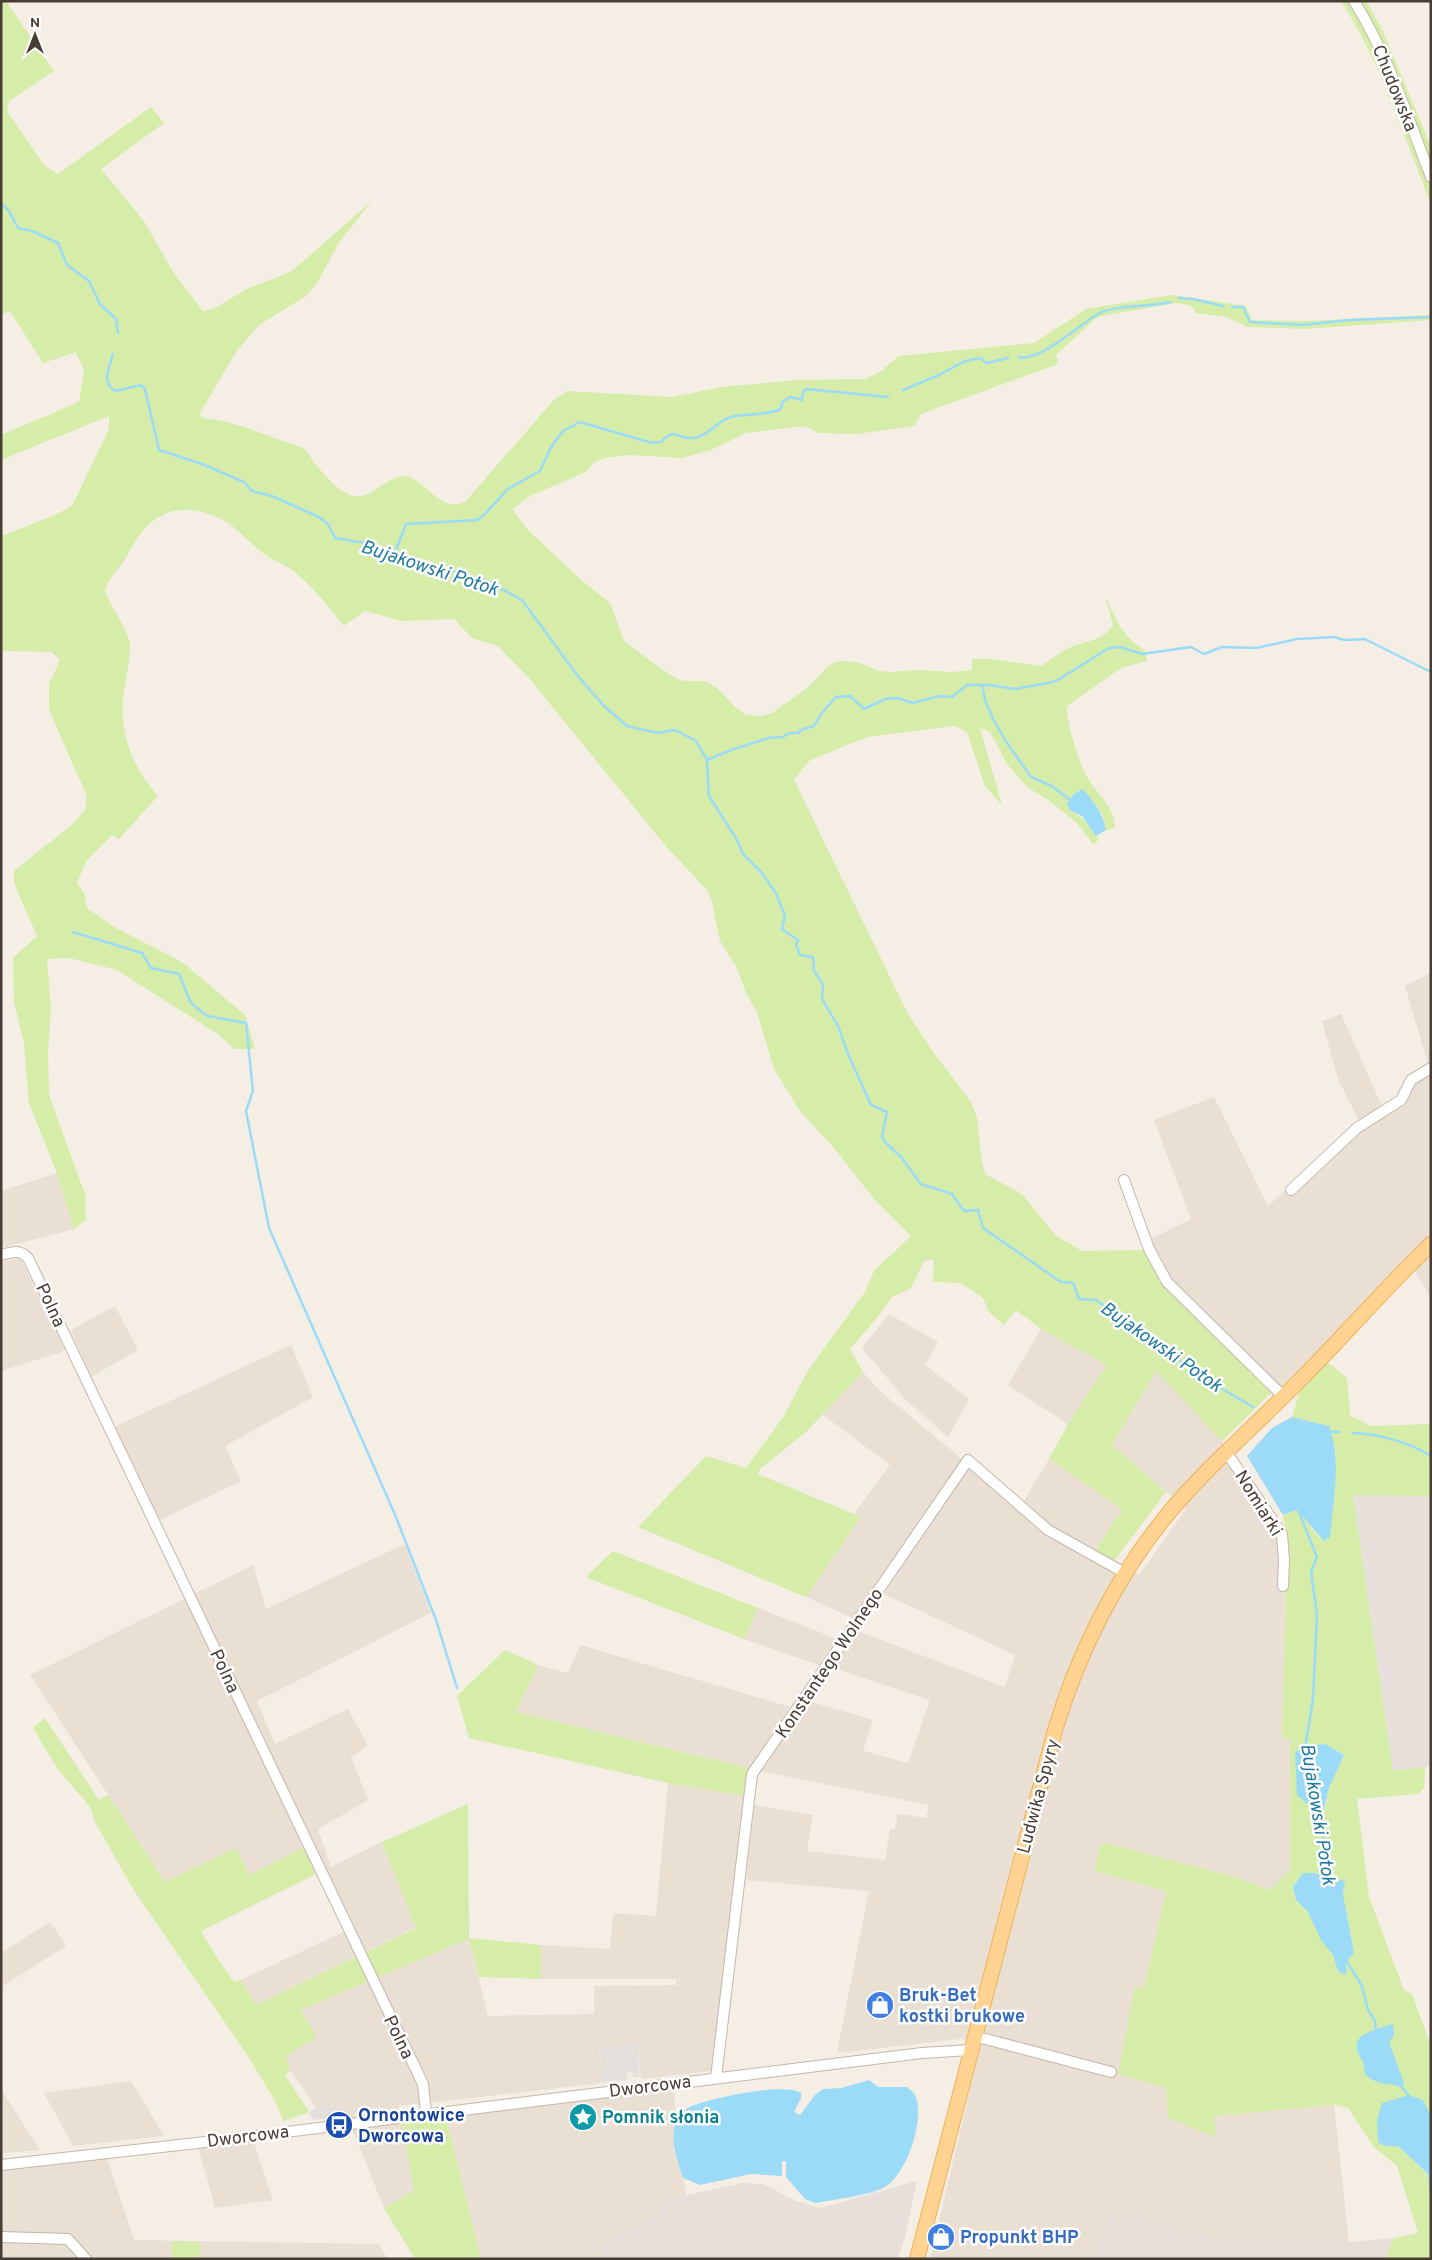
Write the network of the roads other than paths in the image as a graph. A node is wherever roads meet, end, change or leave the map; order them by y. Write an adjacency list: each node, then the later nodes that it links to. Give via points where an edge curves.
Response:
1 (1354, 1): 2 (street, Chudowska, via 1383,56)
2 (1431, 177)
3 (1431, 1068): 5 (street, via 1411,1080 1402,1100 1357,1128)
4 (1124, 1180): 8 (street, via 1149,1250 1167,1282)
5 (1291, 1190)
6 (1431, 1244): 8 (main road, Ludwika Spyry)
7 (1, 1255): 15 (street, Polna, via 17,1251 28,1258 422,2084)
8 (1284, 1397): 9 (main road, Ludwika Spyry)
9 (1227, 1453): 10 (main road, Ludwika Spyry, via 1186,1493); 11 (street, Nomiarki, via 1282,1534)
10 (1125, 1573): 12 (main road, Ludwika Spyry, via 1080,1656 1066,1693); 14 (street, Konstantego Wolnego, via 1048,1530 968,1460 752,1774)
11 (1283, 1586)
12 (972, 2043): 13 (street, Dworcowa); 14 (street, Dworcowa, via 940,2051); 19 (main road, Ludwika Spyry)
13 (1111, 2072)
14 (716, 2078): 15 (street, Dworcowa)
15 (426, 2114): 16 (street, Dworcowa)
16 (1, 2165)
17 (1, 2237): 18 (street, via 68,2239)
18 (86, 2259)
19 (917, 2259)

